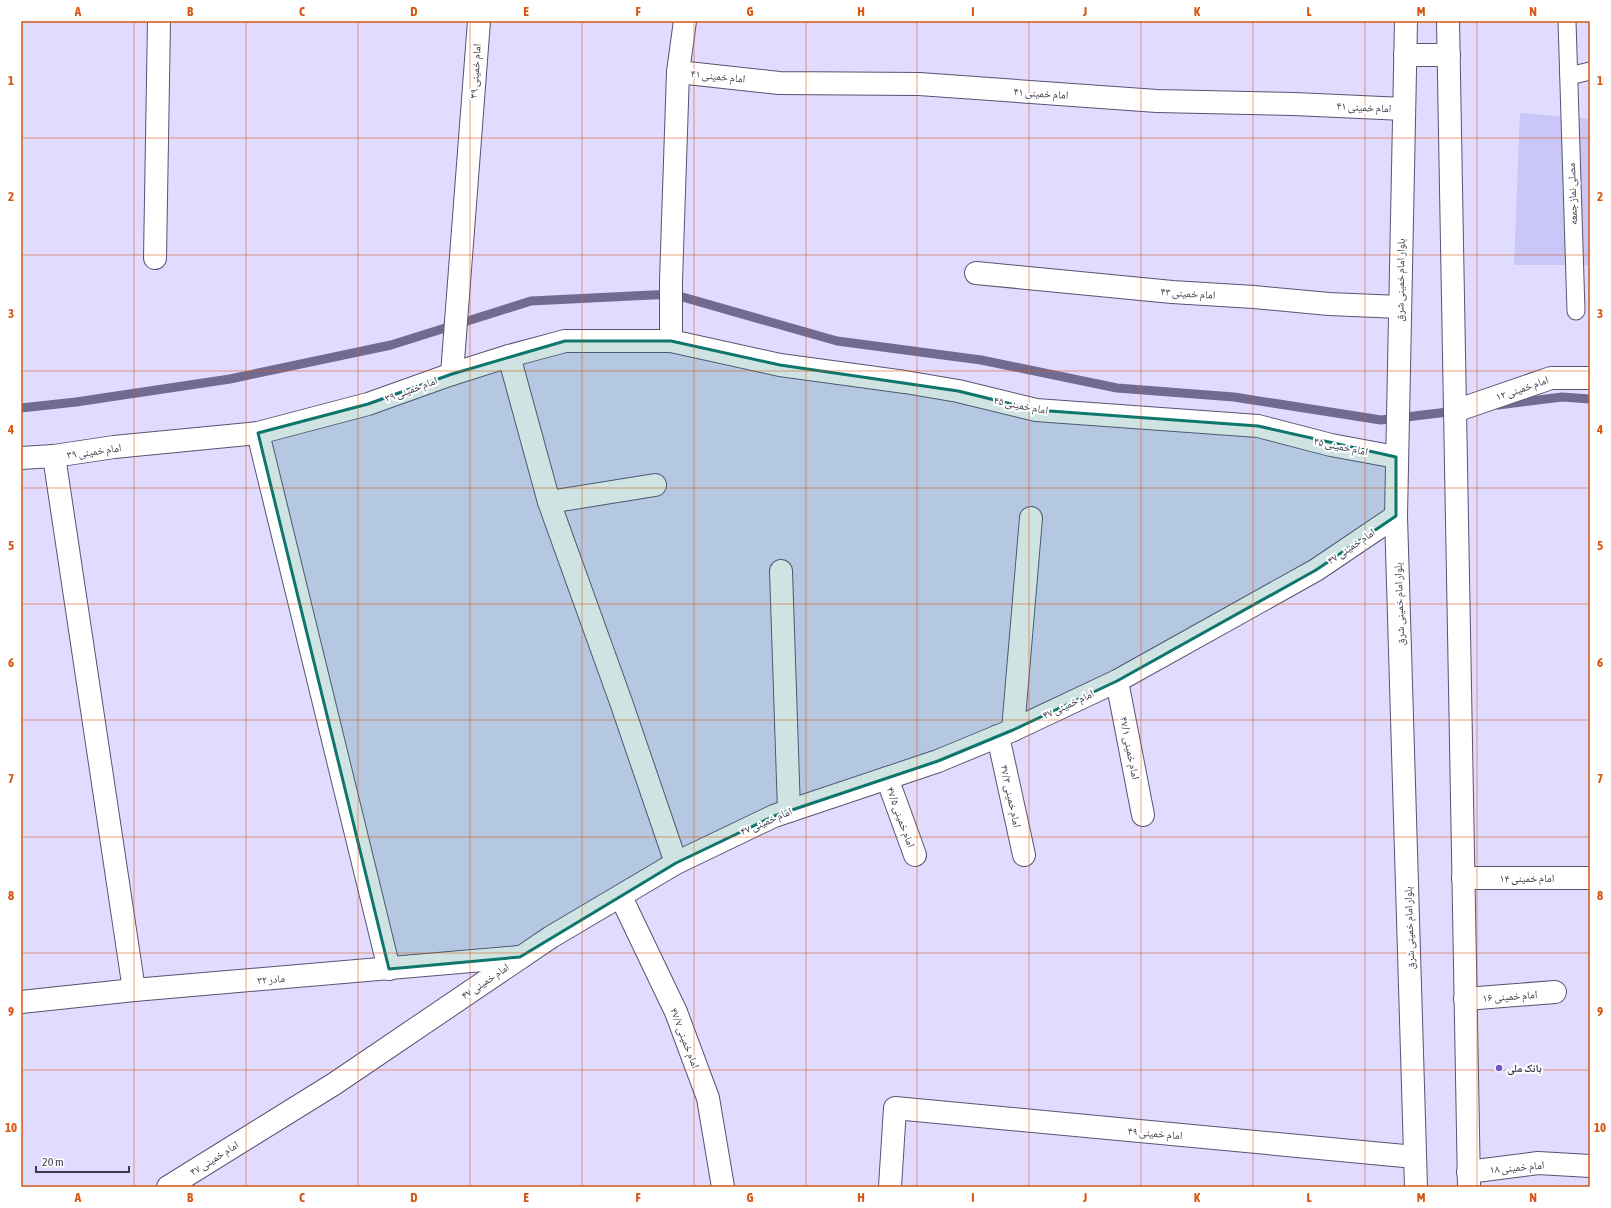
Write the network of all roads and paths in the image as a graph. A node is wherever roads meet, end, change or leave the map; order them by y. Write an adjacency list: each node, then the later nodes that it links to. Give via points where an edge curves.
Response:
1 (159, 21): 13 (street)
2 (479, 21): 19 (street, امام خمینی ۳۹)
3 (685, 21): 10 (street)
4 (1406, 21): 7 (street, بلوار امام خمینی شرق)
5 (1448, 21): 8 (street)
6 (1567, 21): 11 (lane, مصلی نماز جمعه)
7 (1405, 55): 8 (street); 12 (street, بلوار امام خمینی شرق)
8 (1449, 55): 21 (street)
9 (1590, 71): 11 (lane)
10 (678, 72): 12 (street, امام خمینی ۴۱, via 780,83 919,84 1157,101); 17 (street, via 671,282)
11 (1569, 76): 16 (lane, مصلی نماز جمعه)
12 (1404, 109): 15 (street, بلوار امام خمینی شرق)
13 (155, 258)
14 (976, 273): 15 (street, امام خمینی ۴۳, via 1172,292)
15 (1400, 307): 24 (street, بلوار امام خمینی شرق)
16 (1576, 311)
17 (672, 342): 18 (street, امام خمینی ۴۵, via 565,341); 24 (street, امام خمینی ۴۵, via 780,365 958,391 1036,410 1258,426 1331,445)
18 (509, 356): 19 (street, امام خمینی ۴۵); 27 (street)
19 (452, 374): 22 (street, امام خمینی ۳۹, via 368,404)
20 (1590, 378): 21 (street, امام خمینی ۱۲, via 1551,378)
21 (1455, 411): 39 (street)
22 (258, 433): 23 (street, امام خمینی ۳۹, via 114,447); 43 (street)
23 (54, 456): 25 (street, امام خمینی ۳۹); 44 (street)
24 (1396, 457): 28 (street, بلوار امام خمینی شرق)
25 (21, 458)
26 (655, 486): 27 (street)
27 (549, 502): 38 (street)
28 (1396, 516): 31 (street, امام خمینی ۴۷, via 1316,570); 48 (street, بلوار امام خمینی شرق)
29 (1031, 518): 32 (street, امام خمینی ۴۷/۳)
30 (781, 572): 34 (street)
31 (1116, 681): 32 (street, امام خمینی ۴۷); 35 (street, امام خمینی ۴۷/۱)
32 (1006, 733): 33 (street, امام خمینی ۴۷, via 938,761); 36 (street, امام خمینی ۴۷/۳)
33 (887, 778): 34 (street, امام خمینی ۴۷); 37 (street, امام خمینی ۴۷/۵)
34 (789, 811): 38 (street, امام خمینی ۴۷)
35 (1143, 815)
36 (1024, 855)
37 (915, 856)
38 (676, 863): 41 (street, امام خمینی ۴۷)
39 (1463, 878): 40 (street, امام خمینی ۱۴); 46 (street)
40 (1590, 878)
41 (621, 897): 42 (street, امام خمینی ۴۷); 52 (street, امام خمینی ۴۷/۷, via 676,1012 708,1098)
42 (520, 957): 43 (street, مادر ۳۲); 51 (street, امام خمینی ۴۷, via 334,1084)
43 (389, 969): 44 (street, مادر ۳۲)
44 (134, 990): 47 (street, مادر ۳۲)
45 (1555, 992): 46 (street, امام خمینی ۱۶)
46 (1465, 999): 50 (street)
47 (21, 1002)
48 (1416, 1157): 53 (street, امام خمینی ۴۹, via 895,1108); 54 (street, بلوار امام خمینی شرق)
49 (1590, 1166): 50 (street, امام خمینی ۱۸, via 1538,1163)
50 (1469, 1179)
51 (168, 1187)
52 (723, 1187)
53 (890, 1187)
54 (1416, 1187)

